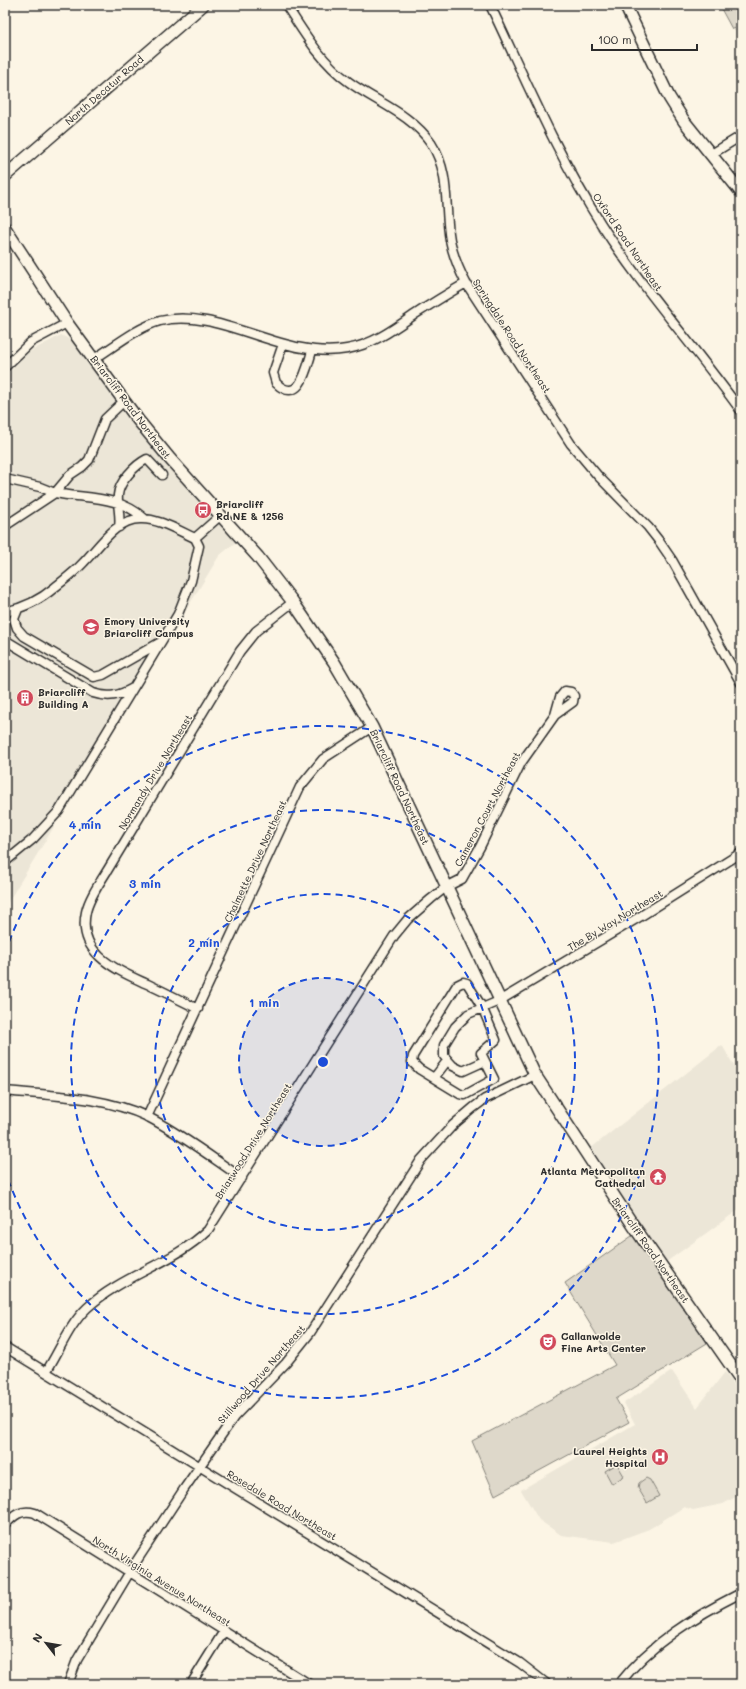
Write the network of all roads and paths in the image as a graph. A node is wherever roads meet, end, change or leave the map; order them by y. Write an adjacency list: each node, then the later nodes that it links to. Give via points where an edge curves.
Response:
1 (203, 5): 7 (main road, North Decatur Road)
2 (286, 5): 10 (street, Springdale Road Northeast, via 314,48 336,72 407,119 431,144 446,180 450,241)
3 (490, 5): 17 (street, Oxford Road Northeast, via 563,155 601,224 643,286)
4 (625, 5): 6 (main road, via 670,97)
5 (741, 136): 6 (street)
6 (710, 156): 8 (main road)
7 (5, 176)
8 (741, 192)
9 (5, 228): 11 (main road, Briarcliff Road Northeast)
10 (466, 283): 13 (street, via 369,342 348,349); 32 (street, Springdale Road Northeast, via 571,444 659,540)
11 (67, 322): 14 (main road, Briarcliff Road Northeast); 15 (street, via 24,347)
12 (283, 344): 13 (street); 13 (street, via 273,373 276,383 285,389 292,389 301,384); 14 (street, via 222,326 189,319 172,320 150,325)
13 (312, 351)
14 (94, 359): 16 (main road, Briarcliff Road Northeast)
15 (5, 367)
16 (124, 401): 20 (street, via 105,418 89,460 70,475); 22 (main road, Briarcliff Road Northeast)
17 (741, 411)
18 (162, 475): 21 (street, via 150,461 142,461 120,487)
19 (5, 479): 20 (street)
20 (55, 493): 21 (street); 24 (street)
21 (118, 502): 23 (street); 25 (street)
22 (220, 515): 26 (street); 27 (main road, Briarcliff Road Northeast, via 258,557)
23 (145, 519): 25 (street, via 134,520); 26 (street)
24 (5, 526)
25 (119, 527): 28 (street, via 53,589)
26 (195, 538): 31 (street, via 199,546 190,586)
27 (293, 602): 35 (main road, Briarcliff Road Northeast, via 338,669); 41 (street, Normandy Drive Northeast, via 256,631 242,648 107,871 86,912 86,934 92,948 103,961)
28 (18, 609): 29 (street); 31 (street, via 14,619 20,633 94,677)
29 (5, 612)
30 (5, 640): 33 (street, via 93,693 108,697)
31 (160, 643): 33 (street)
32 (741, 683)
33 (133, 688): 37 (street, via 59,811 33,839)
34 (555, 715): 38 (street, Cameron Court Northeast, via 521,763 462,879)
35 (372, 727): 38 (main road, Briarcliff Road Northeast); 41 (street, Chalmette Drive Northeast, via 324,759 300,787)
36 (741, 853): 39 (street, The By Way Northeast, via 642,916)
37 (5, 862)
38 (446, 887): 39 (main road, Briarcliff Road Northeast); 50 (street, Briarwood Drive Northeast, via 408,919 394,936)
39 (499, 1001): 40 (street, The By Way Northeast); 44 (main road, Briarcliff Road Northeast)
40 (482, 1007): 42 (street, The By Way Northeast, via 468,1014 455,1027 443,1048); 43 (street, via 496,1040 481,1053); 45 (street, via 467,983 457,985 413,1056 414,1065)
41 (198, 1009): 49 (street, Chalmette Drive Northeast)
42 (447, 1061): 43 (street, via 463,1071); 45 (street)
43 (484, 1061): 46 (street, via 494,1080)
44 (535, 1075): 48 (street, Stillwood Drive Northeast); 53 (main road, Briarcliff Road Northeast, via 633,1225)
45 (434, 1078): 46 (street, via 464,1095)
46 (478, 1088): 48 (street)
47 (5, 1091): 49 (street, via 89,1100)
48 (486, 1099): 54 (street, Stillwood Drive Northeast, via 459,1119 421,1160 313,1328 286,1363 234,1417)
49 (147, 1117): 50 (street)
50 (242, 1178): 52 (street, Briarwood Drive Northeast, via 213,1223 195,1242 111,1290 88,1308)
51 (5, 1347): 52 (street, Rosedale Road Northeast)
52 (46, 1372): 54 (street, Rosedale Road Northeast)
53 (741, 1380)
54 (200, 1467): 56 (street, Stillwood Drive Northeast); 62 (street, Rosedale Road Northeast, via 520,1662)
55 (5, 1525): 56 (street, North Virginia Avenue Northeast, via 19,1512 35,1513)
56 (129, 1572): 58 (street, North Virginia Avenue Northeast); 59 (street, Stillwood Drive Northeast, via 76,1660)
57 (741, 1593): 63 (street, via 670,1634 638,1662)
58 (224, 1631): 60 (street); 61 (street, North Virginia Avenue Northeast)
59 (68, 1684)
60 (191, 1684)
61 (309, 1684)
62 (547, 1684)
63 (619, 1684)

